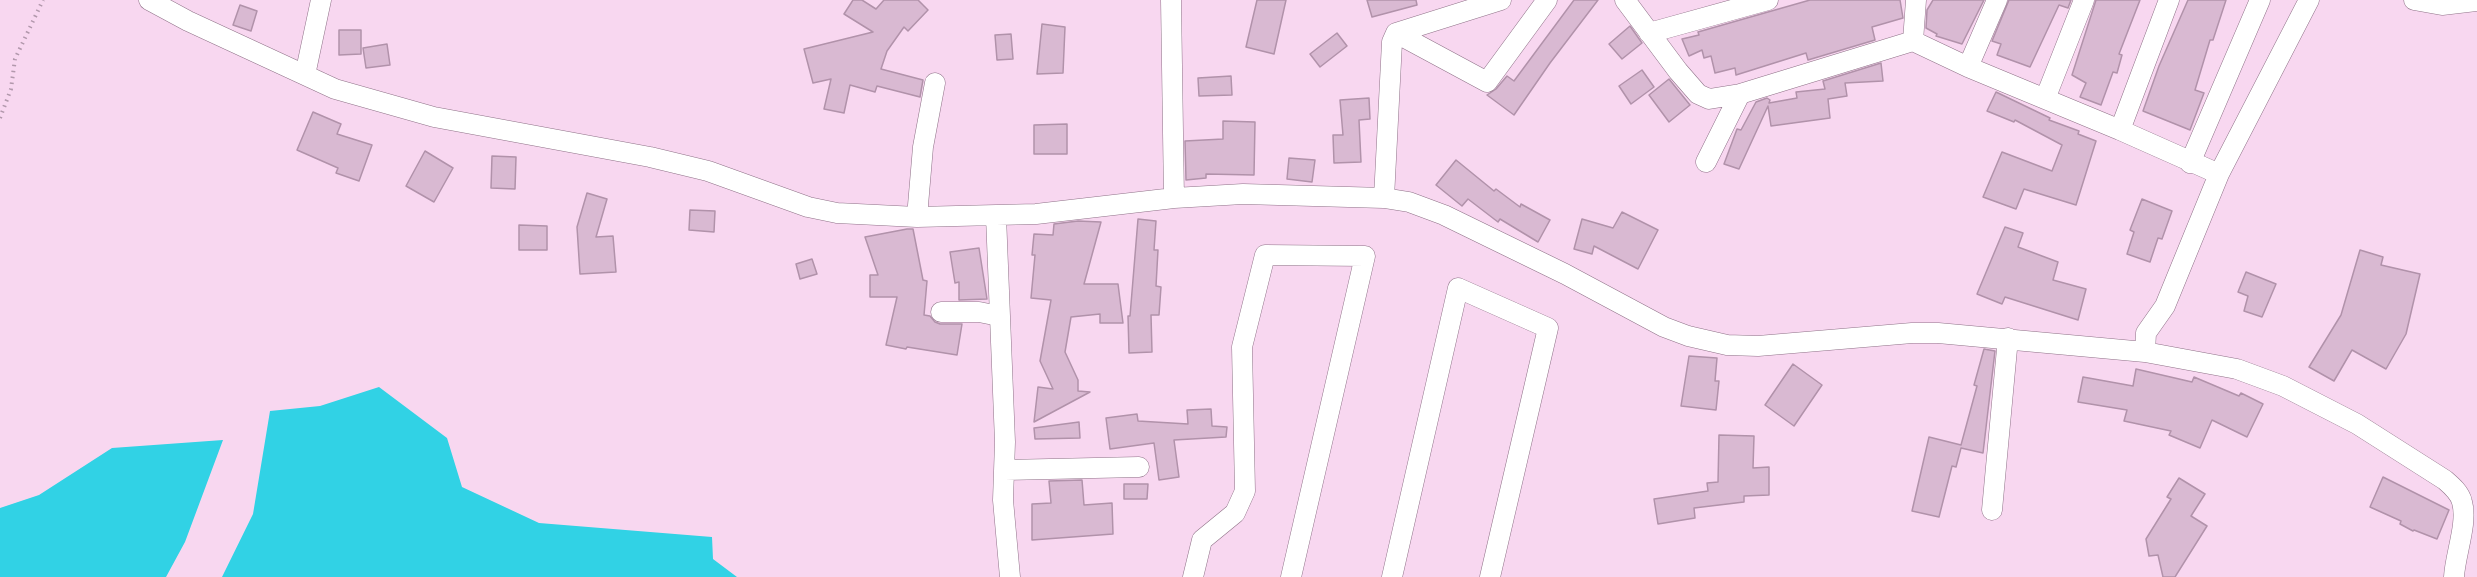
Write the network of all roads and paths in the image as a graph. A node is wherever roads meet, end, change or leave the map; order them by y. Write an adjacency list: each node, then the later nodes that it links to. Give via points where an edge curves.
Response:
1 (43, 0): 25 (path, via 15,59 11,89)
2 (149, 0): 21 (street)
3 (321, 0): 21 (street)
4 (1170, 0): 30 (street)
5 (1501, 0): 17 (street)
6 (1547, 0): 17 (street, via 1486,82)
7 (1625, 0): 18 (street)
8 (1768, 0): 18 (street)
9 (1916, 0): 19 (street)
10 (1997, 0): 20 (street)
11 (2084, 0): 24 (street)
12 (2169, 0): 26 (street)
13 (2260, 0): 28 (street)
14 (2309, 0): 29 (street)
15 (2414, 0): 16 (street, via 2442,5)
16 (2477, 1)
17 (1396, 33): 31 (street, via 1392,42)
18 (1649, 33): 23 (street, via 1698,94 1709,99)
19 (1913, 41): 20 (street); 23 (street)
20 (1968, 68): 24 (street)
21 (305, 75): 33 (street, via 335,89 434,117 708,171 808,207 837,213)
22 (935, 83): 33 (street, via 923,147)
23 (1740, 93): 27 (street)
24 (2045, 99): 26 (street)
25 (0, 118)
26 (2120, 130): 28 (street)
27 (1706, 162)
28 (2190, 163): 29 (street)
29 (2219, 174): 37 (street, via 2165,306 2145,333)
30 (1174, 198): 31 (street, via 1243,194); 32 (street)
31 (1384, 198): 36 (street, via 1444,215 1664,327 1727,345 1930,333)
32 (996, 216): 33 (street); 35 (street)
33 (917, 218)
34 (941, 312): 35 (street)
35 (999, 316): 39 (street)
36 (2008, 338): 37 (street); 40 (street)
37 (2145, 352): 46 (street, via 2236,369 2283,386 2357,423 2445,480 2463,502)
38 (1139, 467): 39 (street)
39 (1005, 470): 41 (street, via 1003,500)
40 (1992, 510)
41 (1010, 577)
42 (1193, 577): 43 (street, via 1202,540 1235,513 1245,491 1242,346 1265,255 1365,256)
43 (1291, 577)
44 (1392, 577): 45 (street, via 1458,288 1548,328)
45 (1490, 577)
46 (2454, 577)

